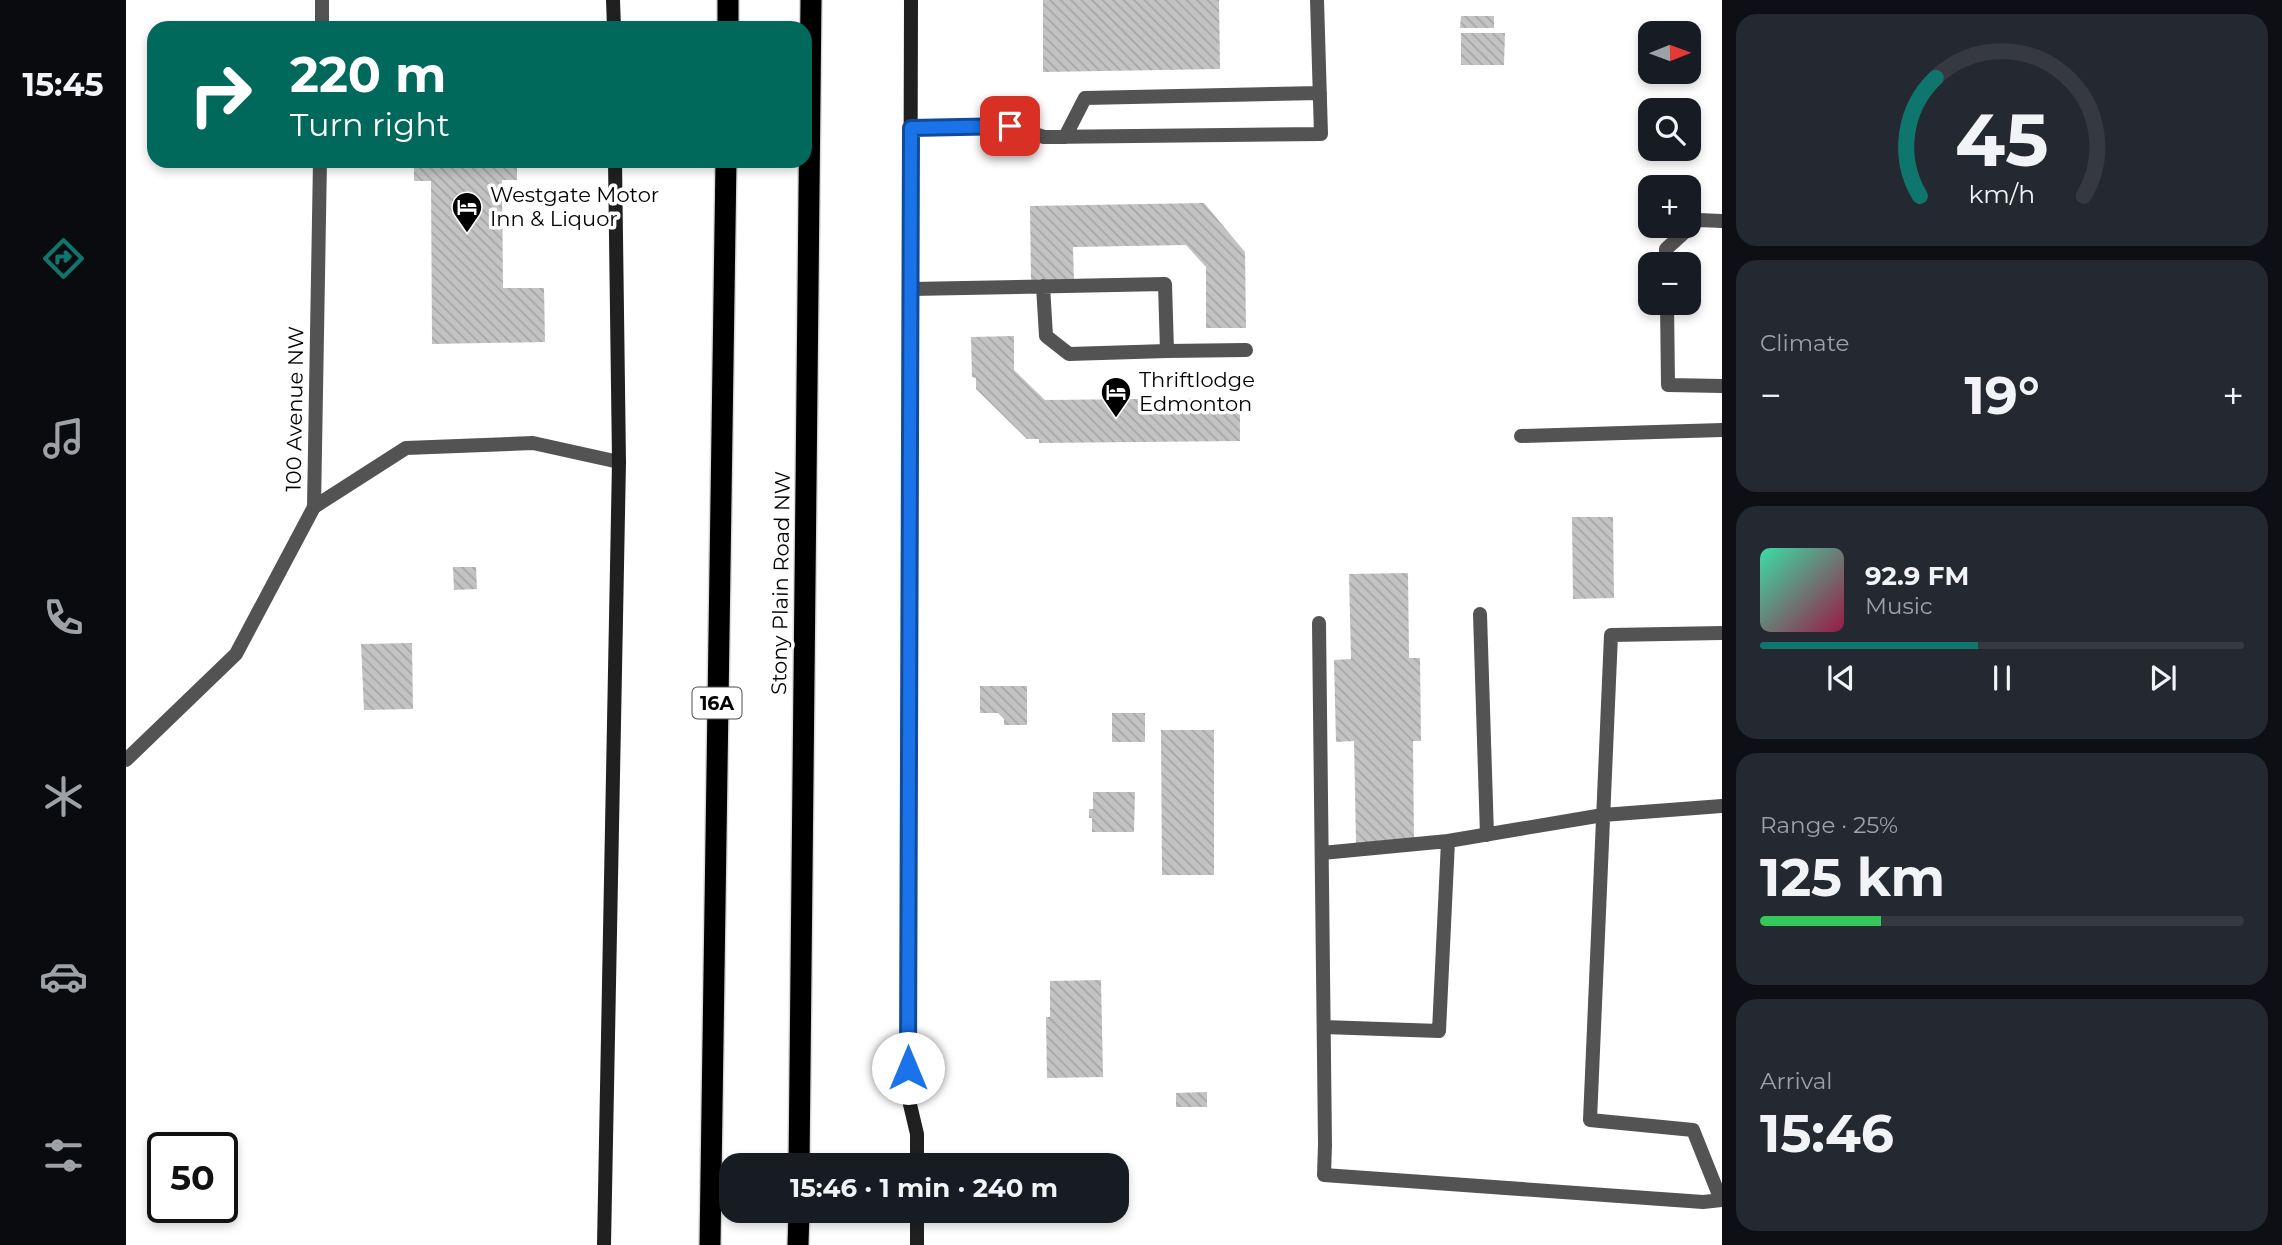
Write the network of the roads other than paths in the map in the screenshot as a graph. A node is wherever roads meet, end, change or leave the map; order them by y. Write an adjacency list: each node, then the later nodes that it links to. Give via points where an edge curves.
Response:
1 (322, 0): 7 (street)
2 (613, 0): 8 (main road)
3 (728, 0): 9 (highway)
4 (811, 0): 10 (highway, Stony Plain Road NW)
5 (911, 0): 12 (main road)
6 (1317, 0): 11 (street)
7 (322, 21)
8 (614, 21)
9 (728, 21)
10 (811, 21)
11 (1320, 93): 13 (street, via 1085,97); 13 (street, via 1321,134)
12 (911, 128): 13 (street, via 1010,126 1044,137); 21 (main road)
13 (1065, 137)
14 (320, 168): 29 (street, 100 Avenue NW)
15 (615, 168): 28 (main road)
16 (726, 168): 46 (highway, 16A)
17 (809, 168): 40 (highway, Stony Plain Road NW)
18 (1722, 221): 19 (street, via 1698,220)
19 (1666, 252)
20 (1043, 286): 21 (street); 24 (street, via 1046,336 1069,354); 24 (street, via 1165,284)
21 (911, 289): 41 (main road, via 908,1096)
22 (1667, 315): 25 (street, via 1668,385)
23 (1246, 350): 24 (street)
24 (1167, 351)
25 (1722, 386)
26 (1722, 430): 27 (street)
27 (1521, 436)
28 (619, 462): 29 (street, via 533,443 407,447); 45 (main road)
29 (314, 507): 33 (street, 100 Avenue NW, via 236,654)
30 (1480, 614): 36 (street)
31 (1319, 623): 38 (street)
32 (1722, 633): 35 (street, via 1611,635)
33 (126, 760)
34 (1722, 806): 35 (street)
35 (1603, 815): 36 (street); 42 (street, via 1590,1120 1693,1130)
36 (1487, 835): 37 (street)
37 (1448, 841): 38 (street); 39 (street, via 1439,1031)
38 (1322, 853): 39 (street)
39 (1324, 1027): 42 (street, via 1324,1175)
40 (799, 1153)
41 (917, 1153)
42 (1722, 1200)
43 (799, 1223): 47 (highway)
44 (917, 1223): 48 (main road)
45 (604, 1245)
46 (710, 1245)
47 (798, 1245)
48 (917, 1245)

